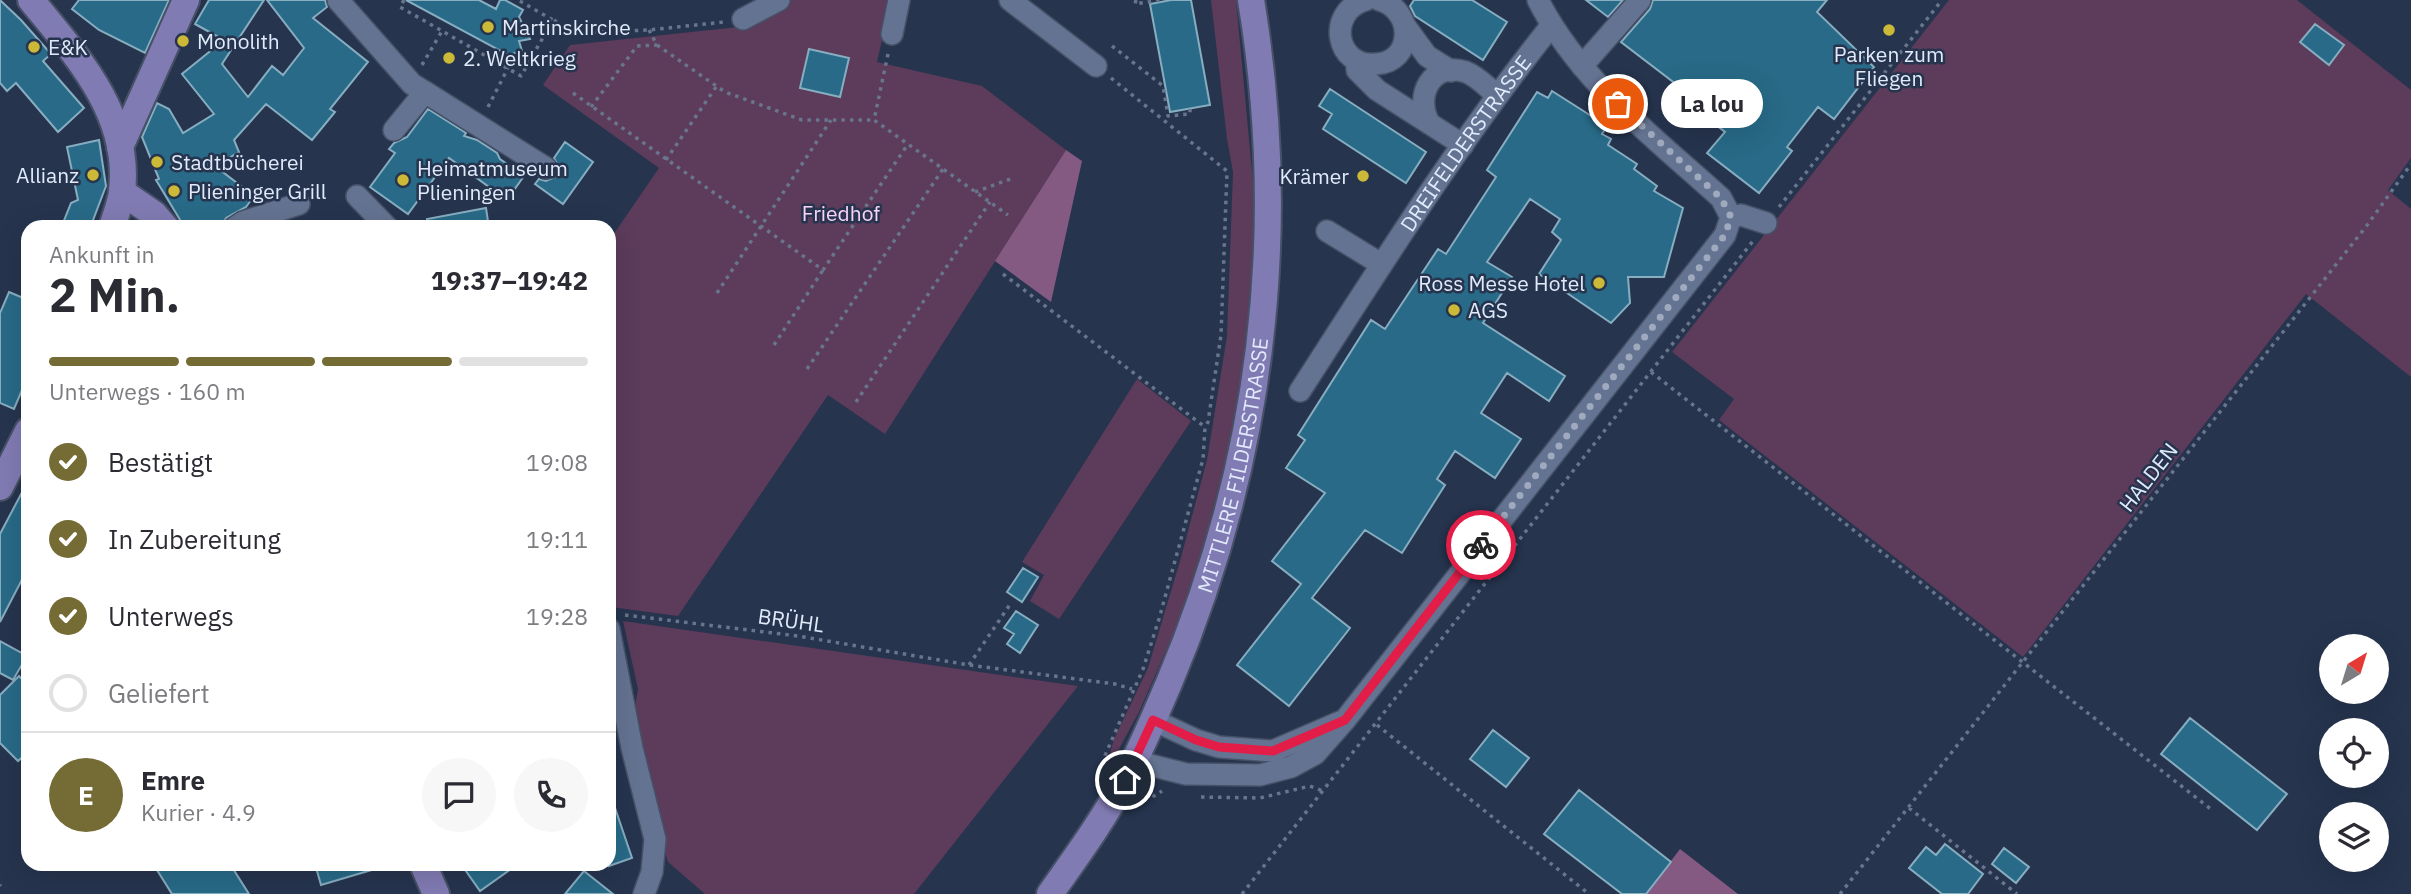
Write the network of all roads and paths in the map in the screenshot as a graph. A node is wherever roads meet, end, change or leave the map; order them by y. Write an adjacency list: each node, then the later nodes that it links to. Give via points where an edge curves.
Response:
1 (31, 0): 35 (main road)
2 (186, 0): 36 (main road)
3 (338, 0): 32 (street)
4 (404, 0): 22 (path, via 400,7)
5 (518, 0): 18 (path)
6 (779, 0): 17 (street)
7 (899, 0): 23 (street)
8 (1010, 0): 27 (street)
9 (1136, 0): 10 (path, via 1135,4)
10 (1160, 0)
11 (1251, 0): 83 (main road, MITTLERE FILDERSTRASSE, via 1266,141 1268,219 1255,385 1239,472 1208,582)
12 (1366, 0): 26 (street, via 1347,11 1340,28 1343,46)
13 (1379, 0): 19 (street, via 1397,10)
14 (1538, 0): 20 (street)
15 (1640, 0): 28 (street)
16 (1942, 0): 63 (path)
17 (743, 19): 21 (path)
18 (553, 20): 21 (path, via 572,33); 29 (path, via 521,76)
19 (1405, 26): 26 (street, via 1403,45 1391,59 1374,65); 30 (street, via 1427,55)
20 (1551, 26): 28 (street); 34 (street, DREIFELDERSTRASSE)
21 (649, 30): 24 (path)
22 (442, 31): 29 (path); 32 (path)
23 (892, 34): 40 (path)
24 (657, 45): 31 (path); 37 (path, via 637,46)
25 (1112, 46): 38 (path, via 1163,86 1168,116 1190,114)
26 (1357, 61): 41 (street, via 1357,70 1377,90)
27 (1096, 66): 75 (path, via 1227,171 1221,335)
28 (1582, 66): 58 (street, via 1721,198)
29 (508, 68): 42 (path)
30 (1451, 71): 34 (street, via 1470,74); 41 (street, via 1434,78 1424,93)
31 (717, 86): 39 (path, via 802,120); 47 (path)
32 (418, 88): 42 (street); 43 (street)
33 (573, 93): 37 (path)
34 (1497, 95): 45 (street, DREIFELDERSTRASSE)
35 (106, 101): 36 (main road); 46 (main road)
36 (140, 102): 46 (main road)
37 (592, 107): 47 (path)
38 (1190, 109)
39 (831, 120): 40 (path); 64 (path)
40 (874, 120): 44 (path)
41 (1429, 123): 45 (street)
42 (477, 124): 49 (street)
43 (394, 130)
44 (908, 144): 50 (path); 67 (path)
45 (1463, 145): 66 (street, DREIFELDERSTRASSE)
46 (120, 147): 52 (main road)
47 (666, 160): 64 (path)
48 (2411, 164): 80 (path, HALDEN)
49 (546, 168)
50 (943, 169): 53 (path); 71 (path)
51 (1013, 178): 53 (path)
52 (122, 192): 59 (main road); 60 (main road)
53 (975, 192): 55 (path)
54 (357, 196): 62 (street)
55 (990, 202): 57 (path); 74 (path)
56 (299, 204): 61 (street)
57 (1008, 215)
58 (1731, 217): 63 (street, via 1741,215); 84 (street, via 1725,235)
59 (114, 220)
60 (159, 220)
61 (249, 220)
62 (380, 220)
63 (1766, 223): 72 (path)
64 (760, 227): 67 (path); 69 (path)
65 (1327, 231): 66 (street)
66 (1381, 264): 73 (street, DREIFELDERSTRASSE)
67 (823, 270): 70 (path)
68 (1003, 274): 75 (path)
69 (717, 293)
70 (774, 345)
71 (807, 369)
72 (1651, 372): 80 (path); 85 (path)
73 (1300, 391)
74 (856, 402)
75 (1205, 427): 82 (path, via 1203,459 1176,561 1143,669)
76 (21, 445): 77 (main road)
77 (0, 487)
78 (1011, 603): 81 (path)
79 (616, 622): 81 (path, BRÜHL, via 798,636); 92 (street, via 632,748 655,839 652,872)
80 (2023, 662): 88 (path, HALDEN); 89 (path)
81 (969, 665): 82 (path, BRÜHL)
82 (1132, 690): 86 (path)
83 (1153, 720): 84 (street, via 1219,747 1273,751); 87 (main road, MITTLERE FILDERSTRASSE)
84 (1345, 720): 87 (street, via 1315,754 1291,767 1260,775 1186,774)
85 (1377, 725): 94 (path); 95 (path)
86 (1102, 760)
87 (1134, 761): 93 (main road, MITTLERE FILDERSTRASSE)
88 (1909, 808): 96 (path, HALDEN); 97 (path)
89 (2212, 810)
90 (426, 871): 91 (main road)
91 (436, 894)
92 (644, 894)
93 (1050, 894)
94 (1242, 894)
95 (1589, 894)
96 (1840, 894)
97 (2017, 894)

